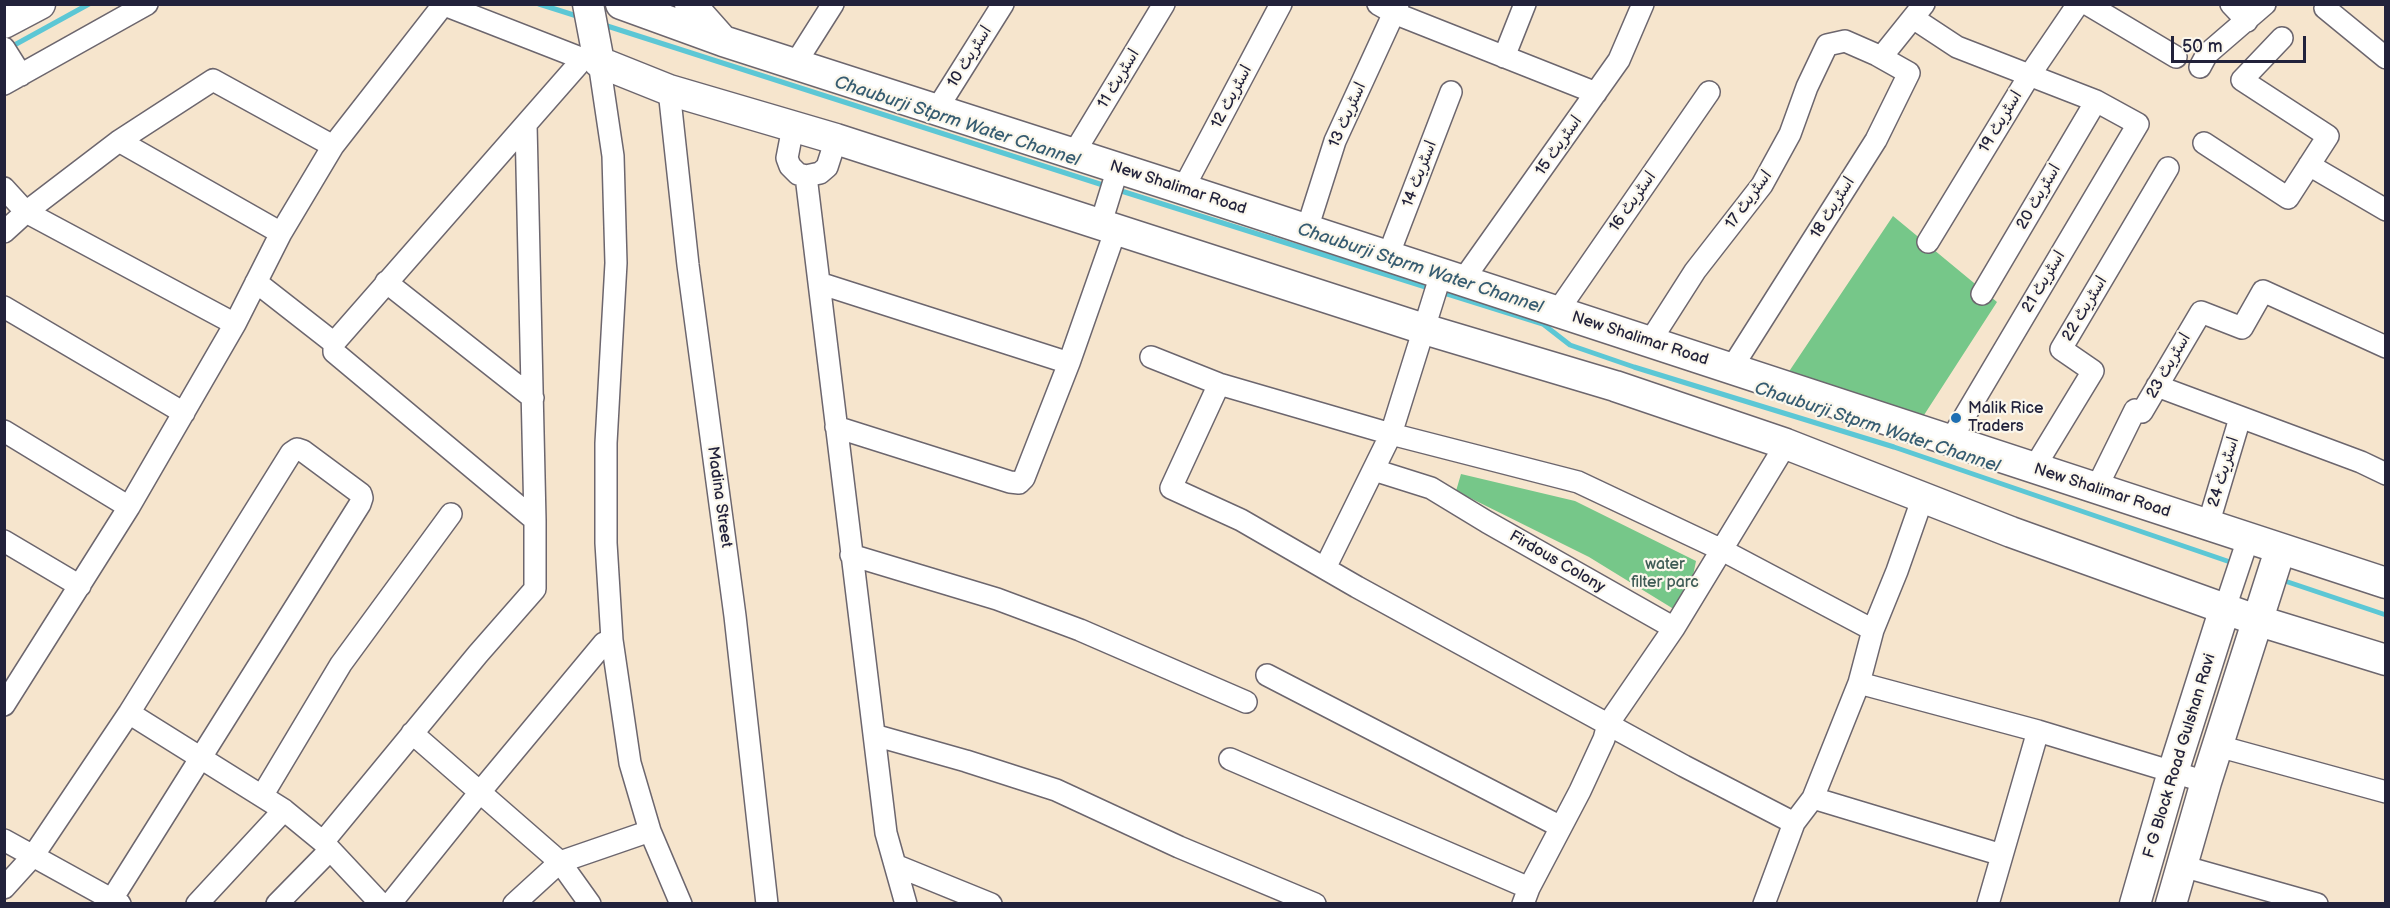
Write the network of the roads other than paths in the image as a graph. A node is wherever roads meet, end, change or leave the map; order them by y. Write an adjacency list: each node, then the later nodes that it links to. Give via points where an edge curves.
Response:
1 (40, 4): 21 (street)
2 (147, 4): 31 (street)
3 (621, 4): 23 (street, New Shalimar Road)
4 (690, 4): 23 (street)
5 (833, 4): 29 (street)
6 (1003, 4): 38 (street, اسٹریٹ 10)
7 (1164, 4): 45 (street, اسٹریٹ 11)
8 (1281, 4): 51 (street, اسٹریٹ 12)
9 (1525, 4): 26 (street)
10 (1643, 4): 36 (street, اسٹریٹ 15, via 1620,60)
11 (2078, 4): 32 (street, اسٹریٹ 19)
12 (2087, 4): 27 (street)
13 (2230, 4): 20 (street)
14 (2265, 4): 20 (street)
15 (442, 5): 25 (street); 44 (street)
16 (589, 6): 25 (street)
17 (1390, 7): 26 (street); 55 (street, اسٹریٹ 13, via 1335,141)
18 (2325, 8): 28 (street)
19 (1919, 11): 24 (street, via 1883,55); 32 (street, via 1957,47)
20 (2247, 21): 30 (street, via 2207,54)
21 (4, 23)
22 (2282, 38): 46 (street, via 2242,80 2328,136)
23 (723, 41): 29 (street, New Shalimar Road)
24 (1877, 55): 70 (street, اسٹریٹ 17, via 1845,41 1827,45 1790,134 1762,185 1695,271); 74 (street, اسٹریٹ 18, via 1909,74 1876,140)
25 (593, 57): 33 (street); 39 (street); 106 (street, via 613,156 616,263 606,443 606,543)
26 (1504, 57): 36 (street)
27 (2176, 57)
28 (2385, 58)
29 (795, 64): 38 (street, New Shalimar Road)
30 (2200, 67)
31 (11, 68)
32 (2029, 76): 37 (street); 58 (street, اسٹریٹ 19)
33 (669, 90): 40 (street); 147 (street, Madina Street)
34 (1451, 92): 59 (street, اسٹریٹ 14)
35 (1709, 92): 66 (street, اسٹریٹ 16)
36 (1596, 93): 60 (street, اسٹریٹ 15)
37 (2096, 101): 64 (street, اسٹریٹ 20); 83 (street, اسٹریٹ 21, via 2138,124)
38 (938, 110): 45 (street, New Shalimar Road)
39 (526, 124): 62 (street); 77 (street)
40 (793, 127): 41 (street); 49 (street, via 787,158 798,174)
41 (836, 139): 49 (street, via 827,166 820,173); 54 (street)
42 (118, 141): 44 (street, via 213,80); 53 (street); 57 (street)
43 (2204, 143): 46 (street, via 2288,198)
44 (333, 146): 57 (street)
45 (1074, 153): 48 (street, New Shalimar Road)
46 (2309, 165): 52 (street)
47 (2168, 168): 85 (street, اسٹریٹ 22, via 2061,348 2093,371)
48 (1116, 173): 51 (street, New Shalimar Road); 54 (street)
49 (806, 176): 63 (street)
50 (4, 188): 53 (street)
51 (1183, 189): 55 (street, New Shalimar Road)
52 (2385, 210)
53 (26, 212): 56 (street); 68 (street)
54 (1107, 221): 67 (street); 73 (street)
55 (1307, 230): 59 (street, New Shalimar Road)
56 (4, 232)
57 (281, 233): 61 (street)
58 (1928, 242)
59 (1388, 256): 60 (street, New Shalimar Road)
60 (1447, 280): 66 (street, New Shalimar Road); 67 (street, اسٹریٹ 15)
61 (256, 282): 68 (street); 69 (street)
62 (386, 282): 69 (street); 77 (street)
63 (819, 283): 73 (street); 80 (street)
64 (1982, 294)
65 (4, 308): 78 (street)
66 (1557, 312): 70 (street, New Shalimar Road)
67 (1426, 323): 82 (street); 84 (street)
68 (235, 324): 78 (street)
69 (334, 343): 92 (street, via 334,352)
70 (1649, 343): 74 (street, New Shalimar Road)
71 (2385, 347): 76 (street, اسٹریٹ 23, via 2263,291 2242,328 2201,312)
72 (1151, 357): 75 (street)
73 (1069, 363): 80 (street, via 1019,483)
74 (1731, 369): 83 (street, New Shalimar Road)
75 (1219, 384): 82 (street); 99 (street, via 1171,488 1240,520)
76 (2157, 386): 79 (street); 88 (street, اسٹریٹ 23, via 2142,412 2135,410)
77 (533, 398): 92 (street)
78 (184, 413): 90 (street)
79 (2240, 418): 87 (street); 93 (street, اسٹریٹ 24)
80 (836, 427): 97 (street)
81 (4, 430): 90 (street)
82 (1391, 434): 86 (street); 96 (street, via 1578,482)
83 (1950, 441): 85 (street, New Shalimar Road)
84 (1786, 444): 89 (street); 96 (street)
85 (2034, 468): 88 (street, New Shalimar Road)
86 (1374, 470): 99 (street); 104 (street, Firdous Colony, via 1431,488)
87 (2385, 474)
88 (2096, 489): 93 (street, New Shalimar Road)
89 (1923, 497): 102 (street, via 2011,532); 105 (street)
90 (129, 507): 101 (street)
91 (451, 514): 124 (street, via 341,664)
92 (535, 520): 115 (street, via 535,589)
93 (2208, 525): 95 (street, New Shalimar Road)
94 (4, 541): 101 (street)
95 (2247, 543): 98 (street, New Shalimar Road); 102 (street)
96 (1722, 550): 104 (street); 105 (street)
97 (851, 555): 110 (street, via 1080,630); 116 (street)
98 (2278, 556): 100 (street, New Shalimar Road); 103 (street, F G Block Road Gulshan Ravi)
99 (1325, 568): 113 (street)
100 (2385, 583)
101 (80, 586): 111 (street)
102 (2229, 598): 103 (street); 120 (street, F G Block Road Gulshan Ravi)
103 (2259, 611): 107 (street); 117 (street, F G Block Road Gulshan Ravi)
104 (1674, 628): 113 (street)
105 (1873, 630): 109 (street)
106 (612, 640): 122 (street, via 604,643); 129 (street, via 630,763)
107 (2385, 660)
108 (1266, 675): 128 (street)
109 (1859, 683): 114 (street); 125 (street)
110 (1246, 702)
111 (4, 705)
112 (129, 713): 118 (street); 118 (street, via 291,453 303,451 362,498); 133 (street)
113 (1608, 724): 127 (street); 128 (street)
114 (2038, 731): 120 (street); 132 (street)
115 (412, 733): 122 (street); 131 (street)
116 (874, 735): 135 (street, via 886,833); 150 (street, via 1056,790 1179,847)
117 (2218, 746): 121 (street, F G Block Road Gulshan Ravi); 123 (street)
118 (200, 758): 124 (street); 139 (street)
119 (1230, 759): 138 (street)
120 (2173, 772): 121 (street); 153 (street, F G Block Road Gulshan Ravi)
121 (2206, 782): 136 (street, F G Block Road Gulshan Ravi)
122 (480, 792): 134 (street); 143 (street)
123 (2385, 792)
124 (262, 796): 126 (street)
125 (1813, 798): 127 (street); 132 (street)
126 (284, 810): 131 (street); 140 (street)
127 (1794, 823): 151 (street)
128 (1561, 827): 138 (street)
129 (650, 831): 134 (street); 146 (street)
130 (4, 840): 133 (street)
131 (327, 846): 141 (street); 142 (street)
132 (2002, 855): 152 (street)
133 (33, 856): 137 (street); 139 (street)
134 (560, 862): 144 (street); 145 (street)
135 (895, 865): 148 (street); 149 (street)
136 (2182, 866): 154 (street, F G Block Road Gulshan Ravi); 155 (street)
137 (4, 888)
138 (1526, 896)
139 (116, 901)
140 (197, 903)
141 (277, 903)
142 (381, 903)
143 (390, 903)
144 (514, 903)
145 (590, 903)
146 (681, 903)
147 (767, 903)
148 (906, 903)
149 (990, 903)
150 (1315, 903)
151 (1764, 903)
152 (1988, 903)
153 (2135, 903)
154 (2171, 903)
155 (2317, 903)

